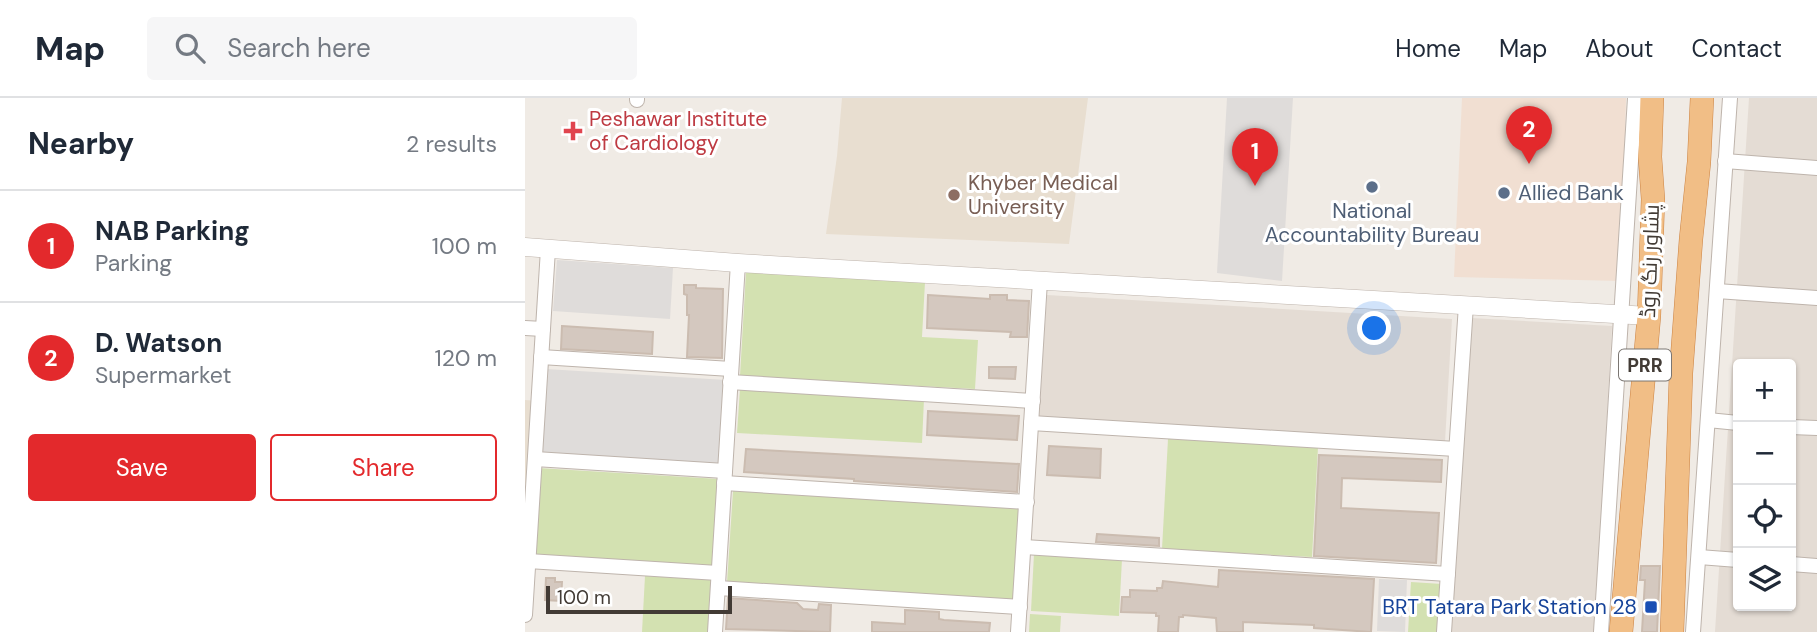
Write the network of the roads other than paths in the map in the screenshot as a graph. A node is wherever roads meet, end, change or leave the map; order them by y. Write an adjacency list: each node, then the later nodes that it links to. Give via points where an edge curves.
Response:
1 (1635, 98): 14 (street)
2 (1651, 98): 15 (highway, پشاور رنگ روڈ / PRR)
3 (1702, 98): 48 (highway, پشاور رنگ روڈ / PRR, via 1681,373)
4 (1730, 98): 5 (street)
5 (1725, 161): 6 (street); 11 (street)
6 (1817, 169)
7 (525, 247): 8 (street)
8 (548, 249): 9 (street); 17 (street)
9 (738, 263): 10 (street); 19 (street)
10 (1040, 281): 13 (street); 21 (street)
11 (1717, 291): 12 (street); 22 (street)
12 (1817, 298)
13 (1466, 305): 14 (street); 27 (street)
14 (1623, 314): 15 (street); 46 (street)
15 (1649, 316): 47 (highway, پشاور رنگ روڈ / PRR)
16 (525, 328): 17 (street)
17 (543, 329): 18 (street)
18 (541, 357): 19 (street); 20 (street)
19 (731, 375): 21 (street); 29 (street)
20 (532, 401): 28 (street)
21 (1033, 401): 24 (street)
22 (1708, 420): 23 (street); 33 (street)
23 (1733, 422)
24 (1031, 423): 27 (street); 30 (street)
25 (1796, 426): 26 (street)
26 (1817, 428)
27 (1456, 449): 39 (street)
28 (535, 459): 29 (street); 31 (street)
29 (724, 477): 30 (street); 38 (street)
30 (1027, 502): 32 (street)
31 (528, 512): 35 (street)
32 (1024, 547): 39 (street); 41 (street)
33 (1699, 557): 34 (street); 49 (street)
34 (1733, 560)
35 (529, 561): 38 (street); 42 (street)
36 (1796, 564): 37 (street)
37 (1817, 566)
38 (718, 573): 40 (street)
39 (1448, 574): 45 (street)
40 (717, 588): 41 (street); 43 (street)
41 (1020, 607): 44 (street)
42 (525, 615)
43 (715, 632)
44 (1018, 632)
45 (1444, 632)
46 (1601, 632)
47 (1621, 632)
48 (1672, 632)
49 (1693, 632)

